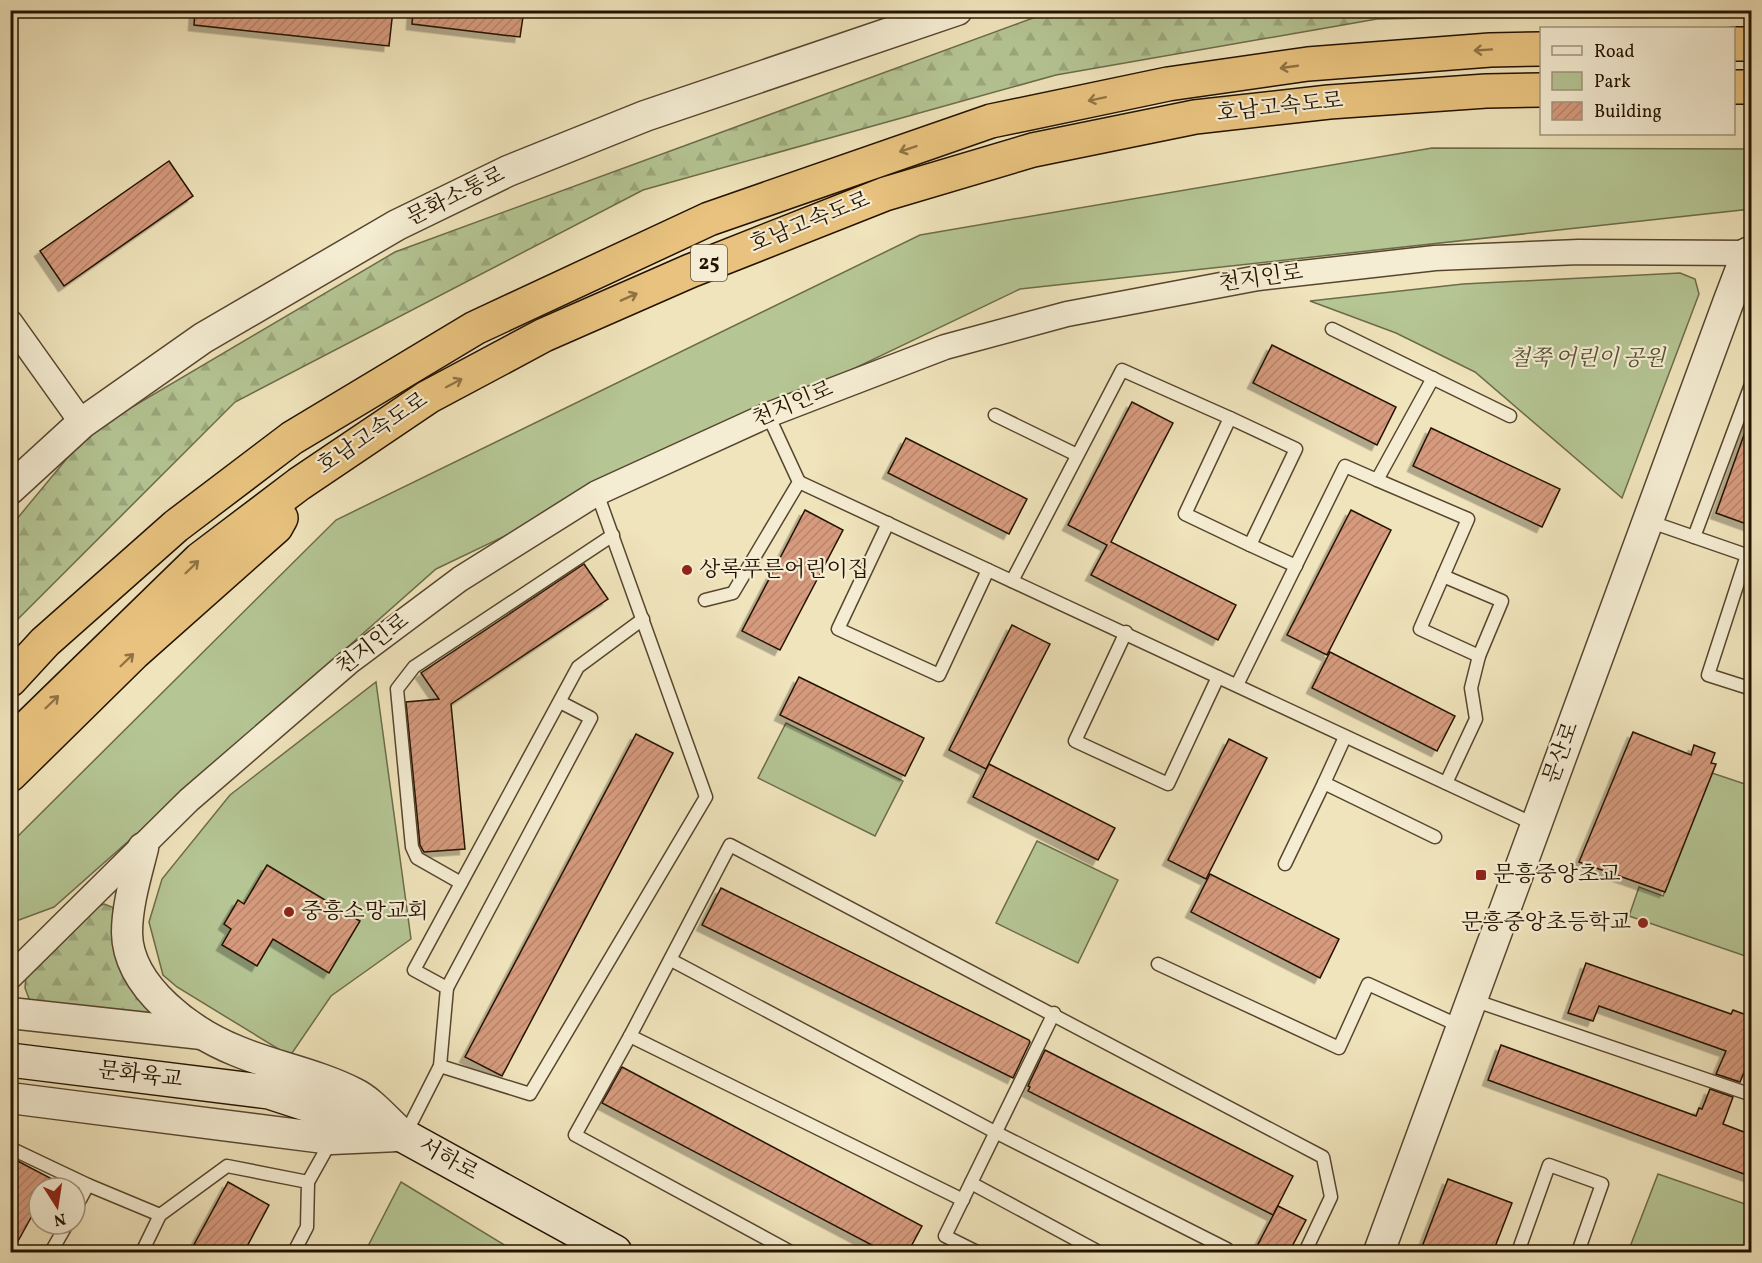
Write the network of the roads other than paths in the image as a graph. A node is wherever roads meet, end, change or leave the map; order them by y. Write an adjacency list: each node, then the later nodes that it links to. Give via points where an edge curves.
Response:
1 (957, 10): 2 (street, 문화소통로)
2 (896, 20): 18 (street, 문화소통로, via 508,171 407,220 203,338)
3 (1735, 44): 4 (highway)
4 (1752, 44)
5 (1540, 48): 40 (highway, 호남고속도로 / 25, one-way to 40, via 1308,64 1168,84 990,121 709,219 475,328 292,438 176,526 45,642)
6 (1735, 87): 7 (highway)
7 (1752, 87)
8 (1540, 90): 22 (highway, 호남고속도로 / 25, one-way to 8, via 428,397 544,335 690,271 885,194 1033,150 1195,117 1329,102)
9 (1749, 253): 14 (street, 천지인로, via 1579,252 1435,258 1258,278 1067,314 976,338); 25 (street, 문산로)
10 (10, 322): 18 (street)
11 (1332, 328): 12 (lane)
12 (1433, 378): 16 (lane); 20 (lane)
13 (1752, 382): 28 (lane)
14 (768, 415): 21 (lane); 24 (street, 천지인로)
15 (995, 416): 19 (lane)
16 (1510, 416)
17 (1230, 418): 19 (lane, via 1122,370); 29 (lane, via 1185,514); 29 (lane, via 1296,449)
18 (82, 423): 23 (street, 문화소통로)
19 (1077, 455): 34 (lane)
20 (1377, 480): 31 (lane, via 1345,466); 33 (lane, via 1468,519)
21 (799, 482): 26 (lane); 35 (lane, via 733,593)
22 (299, 484): 45 (highway, 호남고속도로 / 25, one-way to 22, via 200,560); 46 (highway, one-way to 22, via 134,653 276,527)
23 (10, 489)
24 (597, 493): 27 (lane); 51 (street, 천지인로, via 460,579 349,662 189,800)
25 (1648, 521): 28 (lane); 49 (street, 문산로)
26 (888, 523): 32 (lane); 32 (lane, via 838,628 848,633 939,675)
27 (613, 535): 36 (lane); 53 (lane, via 414,667 397,689 412,848 417,858)
28 (1694, 537): 30 (lane)
29 (1250, 545): 31 (lane)
30 (1749, 556): 42 (lane, via 1708,675)
31 (1296, 566): 41 (lane)
32 (988, 570): 34 (lane)
33 (1443, 576): 38 (lane, via 1420,629); 38 (lane, via 1502,601)
34 (1012, 580): 37 (lane)
35 (705, 600)
36 (643, 619): 43 (lane, via 578,668); 64 (lane, via 706,796 530,1094)
37 (1126, 632): 39 (lane); 39 (lane, via 1075,741 1168,784)
38 (1479, 656): 48 (lane, via 1471,688 1476,719)
39 (1218, 677): 41 (lane)
40 (10, 680)
41 (1237, 686): 44 (lane)
42 (1752, 689)
43 (560, 702): 53 (lane); 57 (lane, via 591,718)
44 (1345, 737): 47 (lane); 48 (lane)
45 (10, 744)
46 (10, 775)
47 (1324, 783): 50 (lane); 52 (lane)
48 (1446, 783): 49 (lane)
49 (1536, 825): 60 (street, 문산로)
50 (1435, 837)
51 (143, 848): 56 (street, 천지인로); 61 (street, via 127,935 139,975 158,1000)
52 (1285, 864)
53 (461, 883): 57 (lane, via 414,970)
54 (671, 960): 59 (lane, via 730,845); 62 (lane); 68 (lane)
55 (1158, 964): 60 (lane, via 1339,1048 1368,984)
56 (10, 977)
57 (447, 988): 64 (lane)
58 (10, 1013): 61 (street)
59 (1054, 1013): 68 (lane); 86 (lane, via 1323,1157 1331,1197)
60 (1466, 1013): 66 (lane); 87 (street, 문산로)
61 (205, 1034): 69 (street, via 236,1051 355,1093)
62 (630, 1036): 75 (lane); 82 (lane, via 575,1135)
63 (10, 1060): 65 (main road, 문화육교)
64 (440, 1066): 69 (lane)
65 (269, 1092): 69 (main road, 서하로)
66 (1752, 1095)
67 (10, 1098): 70 (street)
68 (996, 1132): 73 (lane); 85 (lane, via 1227,1249)
69 (404, 1136): 70 (street); 81 (main road, 서하로)
70 (332, 1139): 72 (lane)
71 (10, 1148): 74 (lane)
72 (308, 1182): 76 (lane, via 227,1166); 80 (lane, via 308,1227)
73 (971, 1183): 75 (lane); 84 (lane)
74 (88, 1185): 76 (lane)
75 (963, 1200): 83 (lane, via 945,1236)
76 (160, 1215): 79 (lane)
77 (60, 1236): 78 (lane)
78 (51, 1252)
79 (142, 1252)
80 (294, 1252)
81 (615, 1252)
82 (791, 1252)
83 (977, 1252)
84 (1099, 1252)
85 (1225, 1252)
86 (1305, 1252)
87 (1378, 1252)
88 (1518, 1252): 89 (lane, via 1549,1165 1602,1184)
89 (1578, 1252)

